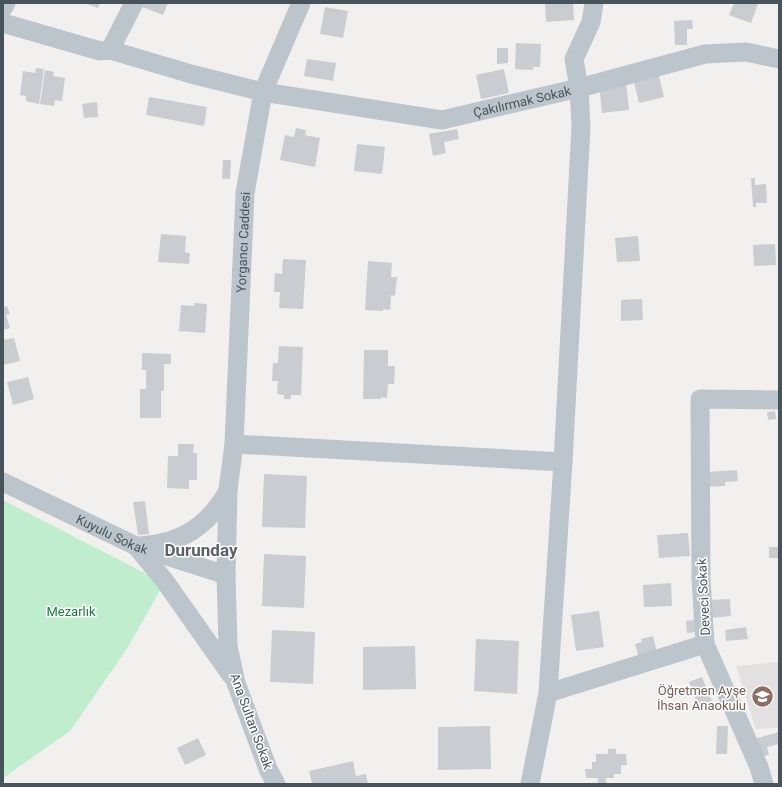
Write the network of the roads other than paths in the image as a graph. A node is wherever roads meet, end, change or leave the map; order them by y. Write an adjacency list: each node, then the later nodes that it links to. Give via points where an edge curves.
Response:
1 (6, 3): 5 (street)
2 (134, 3): 7 (street)
3 (301, 3): 10 (street, Yorgancı Caddesi)
4 (594, 3): 9 (street, via 590,22 574,59)
5 (3, 8)
6 (3, 23): 7 (street, Çakılırmak Sokak, via 100,51)
7 (110, 50): 10 (street, Çakılırmak Sokak)
8 (779, 59): 9 (street, Çakılırmak Sokak, via 746,52 705,54)
9 (579, 88): 10 (street, Çakılırmak Sokak, via 442,120); 13 (street, via 581,126)
10 (263, 92): 12 (street, Yorgancı Caddesi, via 245,193)
11 (779, 400): 18 (street, Deveci Sokak, via 700,399 701,579)
12 (234, 444): 13 (street); 15 (street, Yorgancı Caddesi)
13 (563, 462): 20 (street)
14 (3, 482): 16 (street, Kuyulu Sokak)
15 (228, 490): 16 (street, via 213,514 197,528 165,542); 17 (street, Ana Sultan Sokak)
16 (136, 546): 17 (street, Kuyulu Sokak); 19 (street, via 164,580)
17 (226, 575): 19 (street, Ana Sultan Sokak, via 228,646)
18 (705, 644): 20 (street); 23 (street, Deveci Sokak)
19 (236, 683): 21 (street, Ana Sultan Sokak)
20 (548, 693): 22 (street)
21 (276, 784)
22 (530, 784)
23 (764, 784)

